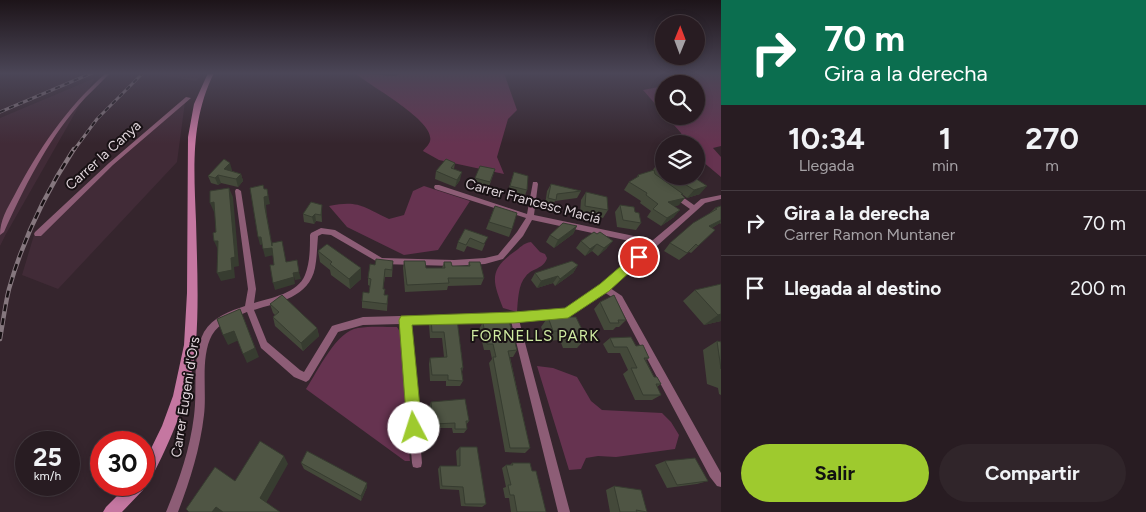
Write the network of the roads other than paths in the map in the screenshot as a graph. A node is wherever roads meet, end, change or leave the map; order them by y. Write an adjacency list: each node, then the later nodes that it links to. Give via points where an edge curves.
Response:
1 (82, 97): 11 (street, via 24,184)
2 (200, 97): 18 (main road, via 191,138 190,346 176,405)
3 (188, 98): 12 (street, Carrer la Canya, via 111,164)
4 (535, 184): 10 (street, Carrer Eugeni d'Ors)
5 (437, 187): 10 (street, Carrer Francesc Maciá)
6 (667, 189): 9 (street)
7 (238, 192): 15 (street, via 252,289)
8 (721, 197): 9 (street, via 702,201)
9 (694, 208): 13 (street)
10 (530, 216): 13 (street, Carrer Francesc Maciá); 15 (street, Carrer Eugeni d'Ors, via 520,234 500,257 485,262 381,261 332,232 321,231 314,235 307,281 296,292)
11 (0, 232)
12 (38, 234)
13 (653, 244): 14 (street)
14 (604, 288): 16 (street, via 568,313); 20 (street, via 619,298)
15 (250, 308): 17 (street, via 264,345 297,374 306,377 335,329 363,320); 25 (street, Carrer Eugeni d'Ors, via 228,316 206,336 197,424 181,492)
16 (514, 317): 17 (street); 26 (street)
17 (405, 320): 19 (street)
18 (155, 457)
19 (417, 464)
20 (721, 482)
21 (128, 496): 23 (main road)
22 (133, 496): 24 (main road)
23 (112, 512)
24 (124, 512)
25 (172, 512)
26 (564, 512)

